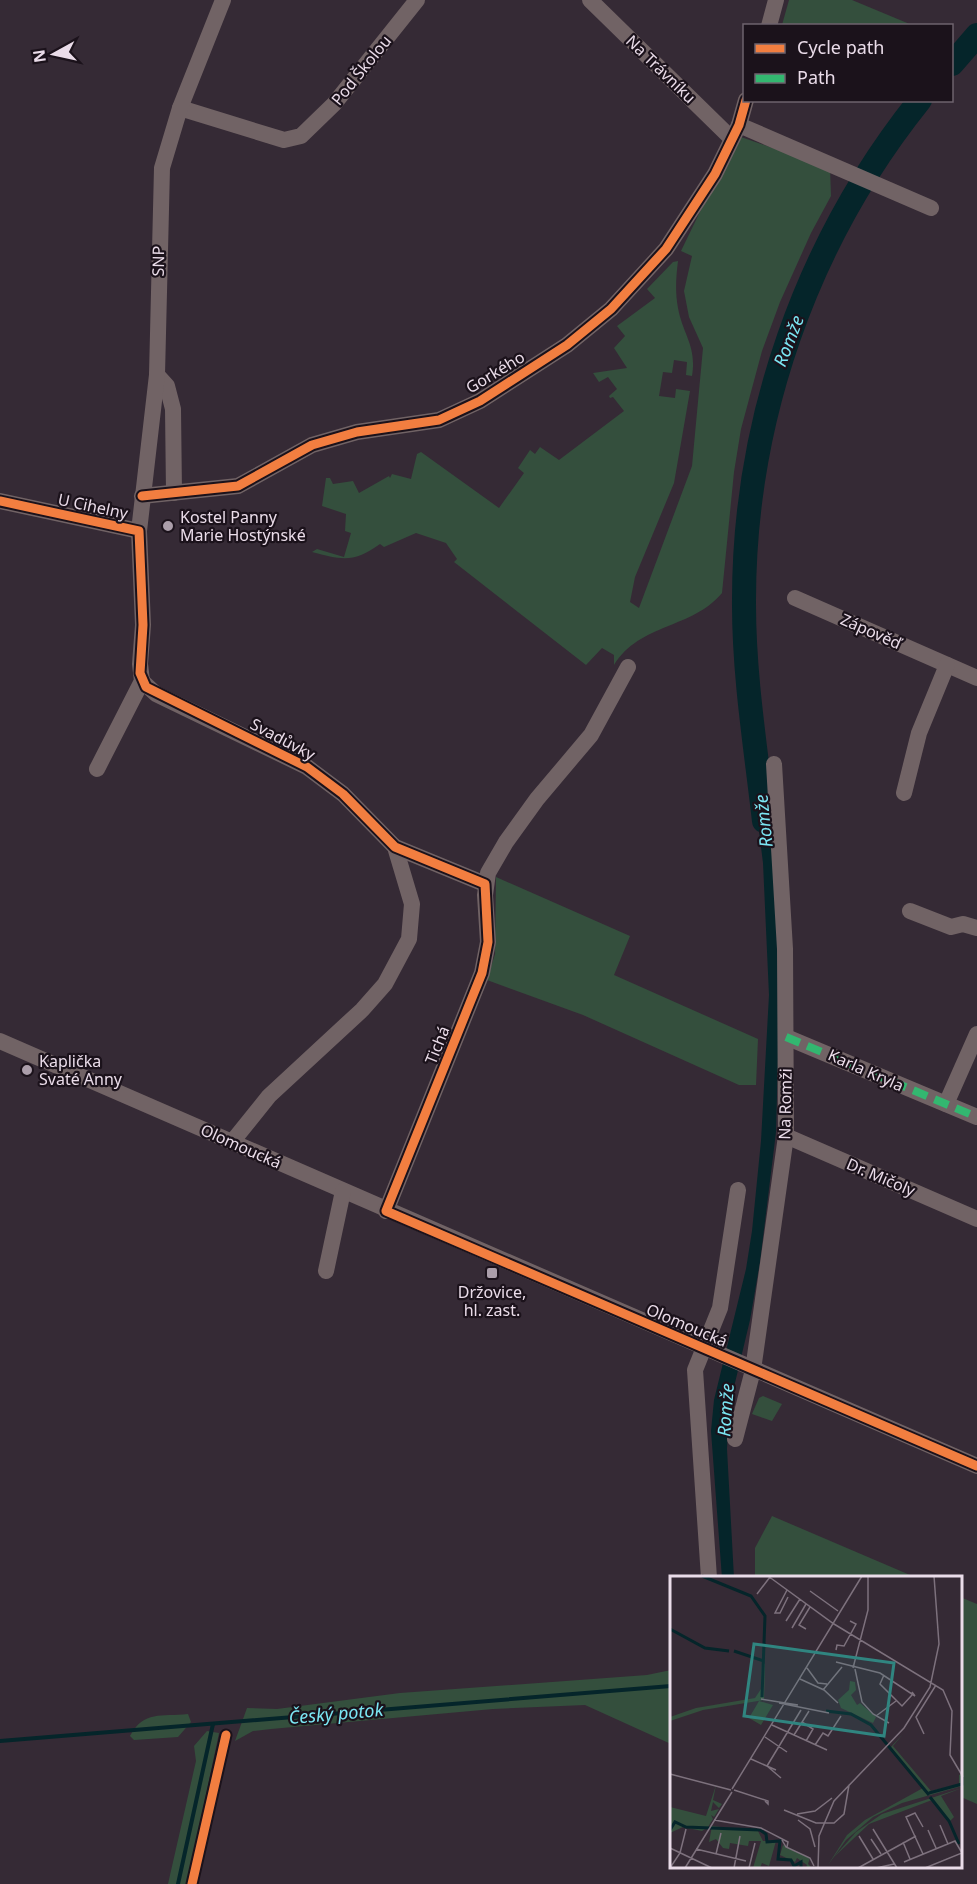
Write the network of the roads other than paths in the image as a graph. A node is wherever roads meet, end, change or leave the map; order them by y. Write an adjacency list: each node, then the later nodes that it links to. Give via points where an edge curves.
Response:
1 (223, 0): 7 (street, SNP)
2 (417, 0): 7 (street, Pod Školou, via 334,104 301,136 284,140)
3 (590, 0): 8 (street, Na Trávníku)
4 (776, 0): 5 (street)
5 (770, 24)
6 (745, 102): 8 (street, Gorkého)
7 (180, 108): 10 (street, SNP, via 162,168)
8 (735, 131): 9 (street); 11 (street, Gorkého, via 715,174 666,249 611,309 558,351 480,400 439,420 357,432 312,445 238,486)
9 (931, 208)
10 (157, 375): 11 (street, via 167,386 173,409); 12 (street, SNP)
11 (174, 493): 12 (street, Gorkého)
12 (142, 496): 14 (street, SNP)
13 (0, 501): 14 (street, U Cihelny)
14 (139, 531): 19 (street, U Cihelny)
15 (795, 598): 16 (street, Zápověď)
16 (947, 665): 18 (street, Zápověď); 22 (street, via 919,733)
17 (628, 667): 24 (street, Tichá, via 591,735 506,842)
18 (977, 678)
19 (142, 681): 21 (street, U Cihelny); 23 (street, Svadůvky, via 156,694 307,767 343,794)
20 (774, 764): 28 (street, Na Romži)
21 (97, 769)
22 (904, 793)
23 (395, 847): 24 (street); 33 (street, Svadůvky, via 413,912 409,939 400,960 375,996 274,1091)
24 (485, 884): 36 (street, Tichá, via 488,942 482,973)
25 (910, 912): 26 (street, via 951,927 963,924)
26 (977, 928)
27 (977, 1034): 30 (street)
28 (786, 1037): 30 (street, Karla Kryla); 32 (street, Na Romži)
29 (0, 1041): 33 (street, Olomoucká)
30 (946, 1104): 31 (street, Karla Kryla)
31 (977, 1117)
32 (786, 1136): 37 (street, Dr. Mičoly); 40 (street, Na Romži)
33 (232, 1142): 35 (street, Olomoucká)
34 (738, 1190): 39 (street, via 720,1308)
35 (343, 1191): 36 (street, Olomoucká); 38 (street)
36 (386, 1211): 39 (street, Olomoucká)
37 (977, 1219)
38 (326, 1271)
39 (707, 1350): 40 (street, Olomoucká); 43 (street, via 694,1380)
40 (753, 1370): 41 (street, Na Romži); 42 (street, Olomoucká)
41 (735, 1439)
42 (977, 1466)
43 (709, 1576)

